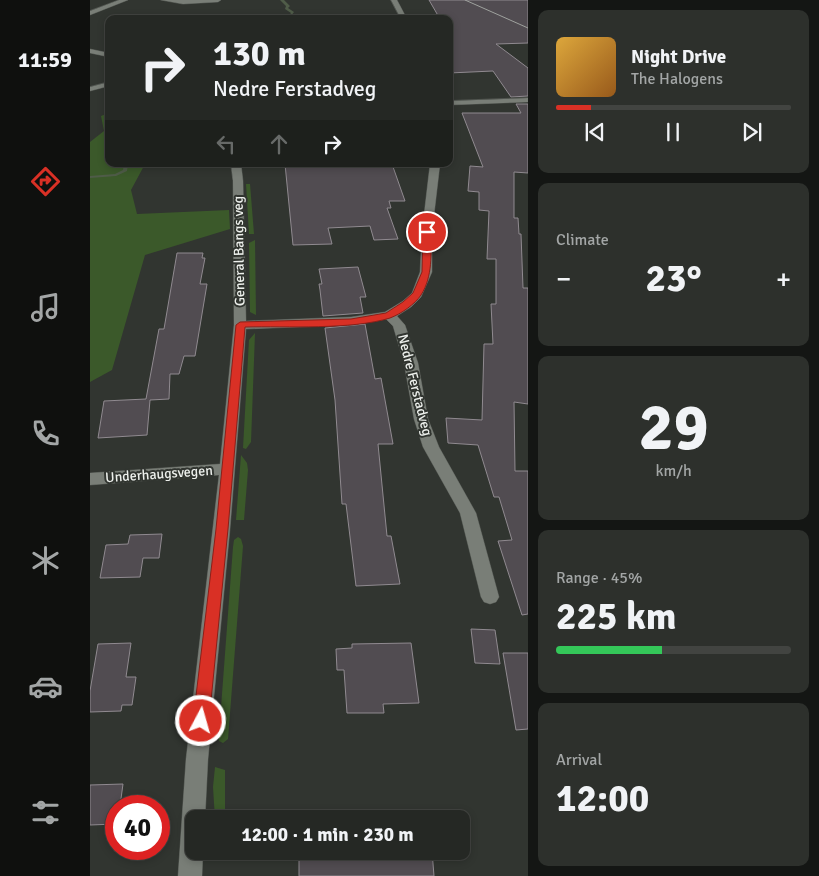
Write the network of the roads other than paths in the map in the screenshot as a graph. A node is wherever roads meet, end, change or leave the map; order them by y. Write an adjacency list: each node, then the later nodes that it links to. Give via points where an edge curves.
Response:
1 (125, 0): 5 (street)
2 (164, 0): 3 (street)
3 (218, 0)
4 (394, 0): 6 (street)
5 (90, 13)
6 (402, 15)
7 (90, 50): 8 (street)
8 (105, 54)
9 (105, 85): 10 (street)
10 (90, 89)
11 (528, 100): 12 (street)
12 (453, 103)
13 (236, 167): 16 (street, General Bangs veg)
14 (435, 167): 15 (street, via 426,272 417,294)
15 (389, 315): 16 (street, via 351,322); 19 (street, Nedre Ferstadveg, via 399,325 431,447 468,513)
16 (240, 325): 17 (street, General Bangs veg)
17 (227, 469): 18 (street, Underhaugsvegen); 20 (street, General Bangs veg, via 197,759)
18 (90, 480)
19 (490, 597)
20 (190, 876)

